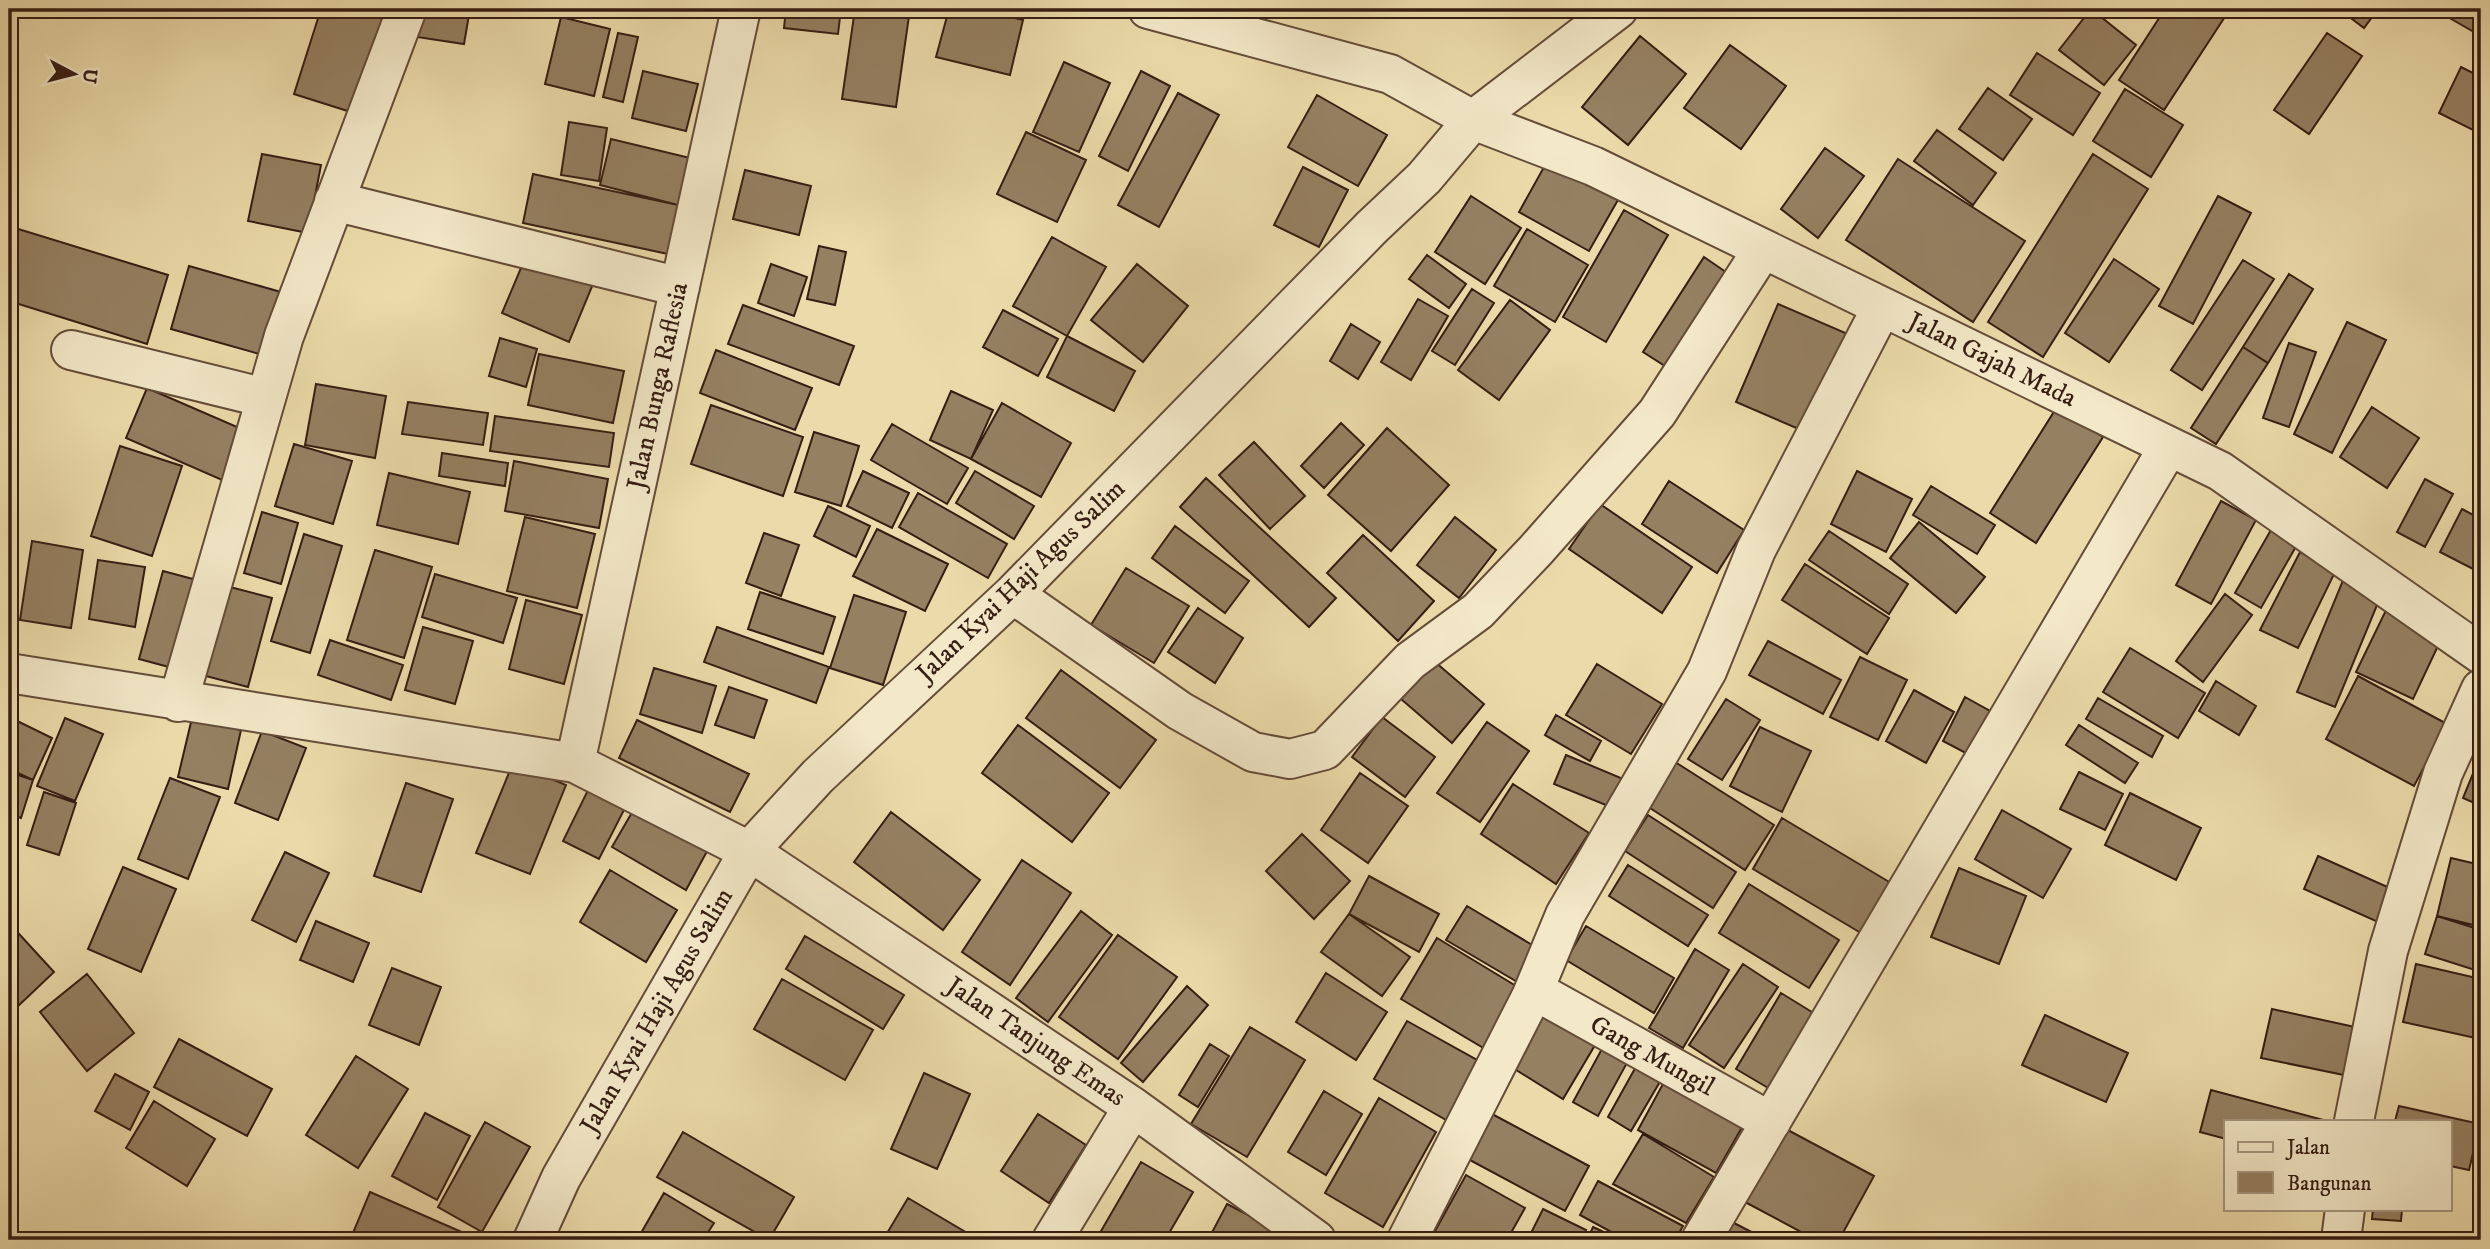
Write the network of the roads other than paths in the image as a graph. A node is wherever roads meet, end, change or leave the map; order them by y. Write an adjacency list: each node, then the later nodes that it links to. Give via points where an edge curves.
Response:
1 (407, 9): 6 (street)
2 (741, 9): 8 (street, Jalan Bunga Raflesia)
3 (1149, 9): 5 (street, Jalan Gajah Mada, via 1390,74)
4 (1618, 9): 5 (street, Jalan Kyai Haji Agus Salim)
5 (1473, 120): 7 (street, Jalan Gajah Mada, via 1593,166); 13 (street, Jalan Kyai Haji Agus Salim, via 1424,178)
6 (334, 201): 8 (street); 11 (street)
7 (1763, 249): 9 (street, Jalan Gajah Mada); 13 (street, via 1657,413 1478,611 1410,661 1325,750 1290,759 1253,752 1180,710)
8 (680, 287): 18 (street, Jalan Bunga Raflesia)
9 (1882, 307): 12 (street, Jalan Gajah Mada); 20 (street, via 1756,550 1707,671 1565,915)
10 (71, 350): 11 (street)
11 (266, 398): 17 (street)
12 (2169, 446): 14 (street, Jalan Gajah Mada, via 2220,471); 23 (street)
13 (1013, 594): 19 (street, Jalan Kyai Haji Agus Salim, via 818,776)
14 (2481, 654)
15 (9, 673): 17 (street, Jalan Tanjung Emas)
16 (2481, 689): 22 (street, via 2443,773 2388,951)
17 (178, 702): 18 (street, Jalan Tanjung Emas)
18 (575, 763): 19 (street, Jalan Tanjung Emas)
19 (750, 851): 21 (street, Jalan Tanjung Emas); 25 (street, Jalan Kyai Haji Agus Salim, via 561,1178)
20 (1534, 990): 23 (street, Gang Mungil); 28 (street)
21 (1133, 1107): 26 (street); 27 (street, Jalan Tanjung Emas)
22 (2354, 1120)
23 (1771, 1122): 29 (street)
24 (2345, 1210): 30 (street)
25 (533, 1240)
26 (1052, 1240)
27 (1316, 1240)
28 (1407, 1240)
29 (1701, 1240)
30 (2341, 1240)

